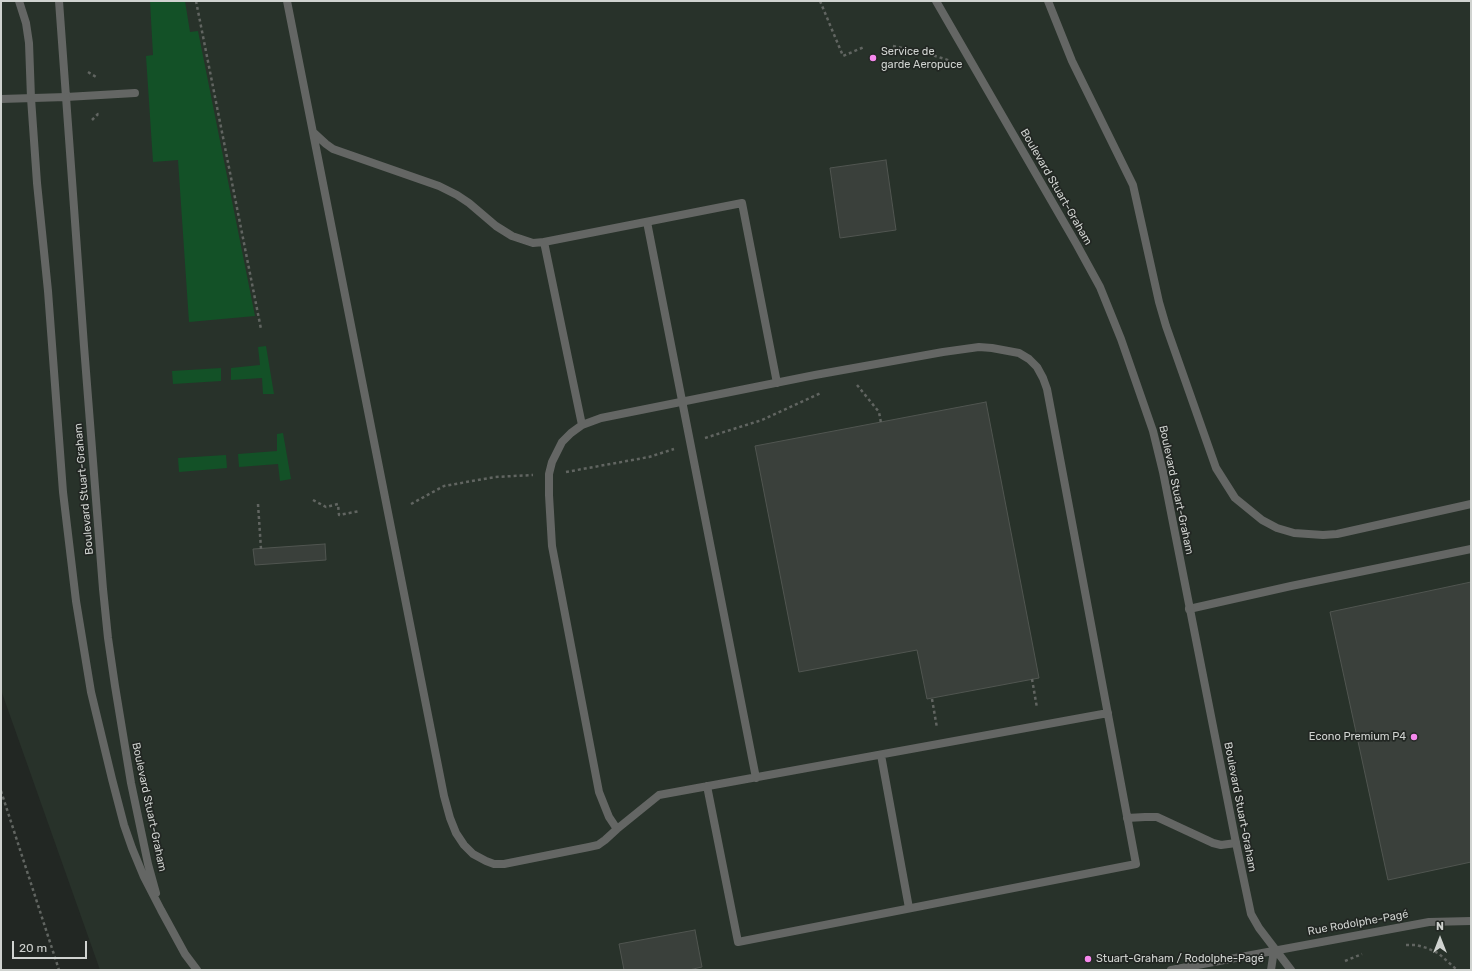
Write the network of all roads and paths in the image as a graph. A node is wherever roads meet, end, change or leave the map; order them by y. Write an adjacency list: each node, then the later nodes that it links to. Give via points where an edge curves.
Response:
1 (19, 1): 13 (street, Boulevard Stuart-Graham, via 26,23)
2 (59, 1): 12 (street, Boulevard Stuart-Graham)
3 (196, 1): 20 (path)
4 (287, 1): 17 (street)
5 (820, 1): 9 (path, via 843,56)
6 (936, 1): 32 (street, Boulevard Stuart-Graham, via 1100,287 1153,431)
7 (1048, 1): 28 (street, via 1072,61 1133,185 1166,326 1216,468 1235,498 1262,520 1277,528 1308,535 1337,534)
8 (893, 46): 10 (path)
9 (864, 47)
10 (929, 54)
11 (136, 92): 12 (street)
12 (66, 97): 13 (street); 46 (street, Boulevard Stuart-Graham, via 108,638 131,783 148,864)
13 (31, 98): 14 (street); 46 (street, Boulevard Stuart-Graham, via 63,492 83,649 100,732 124,825 144,877)
14 (1, 99)
15 (105, 114): 16 (path, via 98,114)
16 (92, 120)
17 (313, 131): 19 (street, via 333,149 439,186 457,195 512,236 532,243); 43 (street, via 444,796 456,832 473,854 494,864 598,845)
18 (648, 222): 19 (street); 21 (street, via 742,203); 22 (street)
19 (544, 242): 23 (street)
20 (261, 329)
21 (777, 383): 22 (street); 35 (street, via 979,347 1018,353 1029,359 1043,378 1047,390)
22 (682, 402): 23 (street, via 602,418); 39 (street)
23 (582, 426): 43 (street, via 562,442 552,462 549,474 552,546 599,792)
24 (444, 486): 27 (path)
25 (313, 500): 29 (path, via 326,507 338,504 339,515)
26 (258, 504): 30 (path)
27 (411, 504)
28 (1471, 504)
29 (360, 511)
30 (261, 549)
31 (1471, 549): 32 (street)
32 (1190, 609): 44 (street, Boulevard Stuart-Graham)
33 (1032, 679): 36 (path)
34 (932, 698): 37 (path)
35 (1108, 713): 36 (street); 42 (street)
36 (1040, 725): 37 (street)
37 (940, 744): 38 (street)
38 (881, 755): 39 (street); 45 (street)
39 (756, 778): 40 (street)
40 (707, 786): 43 (street, via 659,795); 45 (street, via 738,942)
41 (1, 791): 52 (path)
42 (1127, 818): 44 (street, via 1157,817 1213,843); 45 (street, via 1136,864)
43 (616, 829)
44 (1236, 843): 49 (street, Boulevard Stuart-Graham, via 1251,914)
45 (909, 908)
46 (161, 910): 53 (street, Boulevard Stuart-Graham, via 185,954)
47 (1471, 921): 49 (street, Rue Rodolphe-Pagé, via 1428,922)
48 (1404, 945): 57 (path, via 1422,946 1438,953 1456,969)
49 (1274, 950): 54 (street); 55 (street); 56 (street, Boulevard Stuart-Graham)
50 (1364, 953): 51 (path)
51 (1345, 961)
52 (58, 970)
53 (197, 970)
54 (1171, 970)
55 (1270, 970)
56 (1291, 970)
57 (1452, 970)

